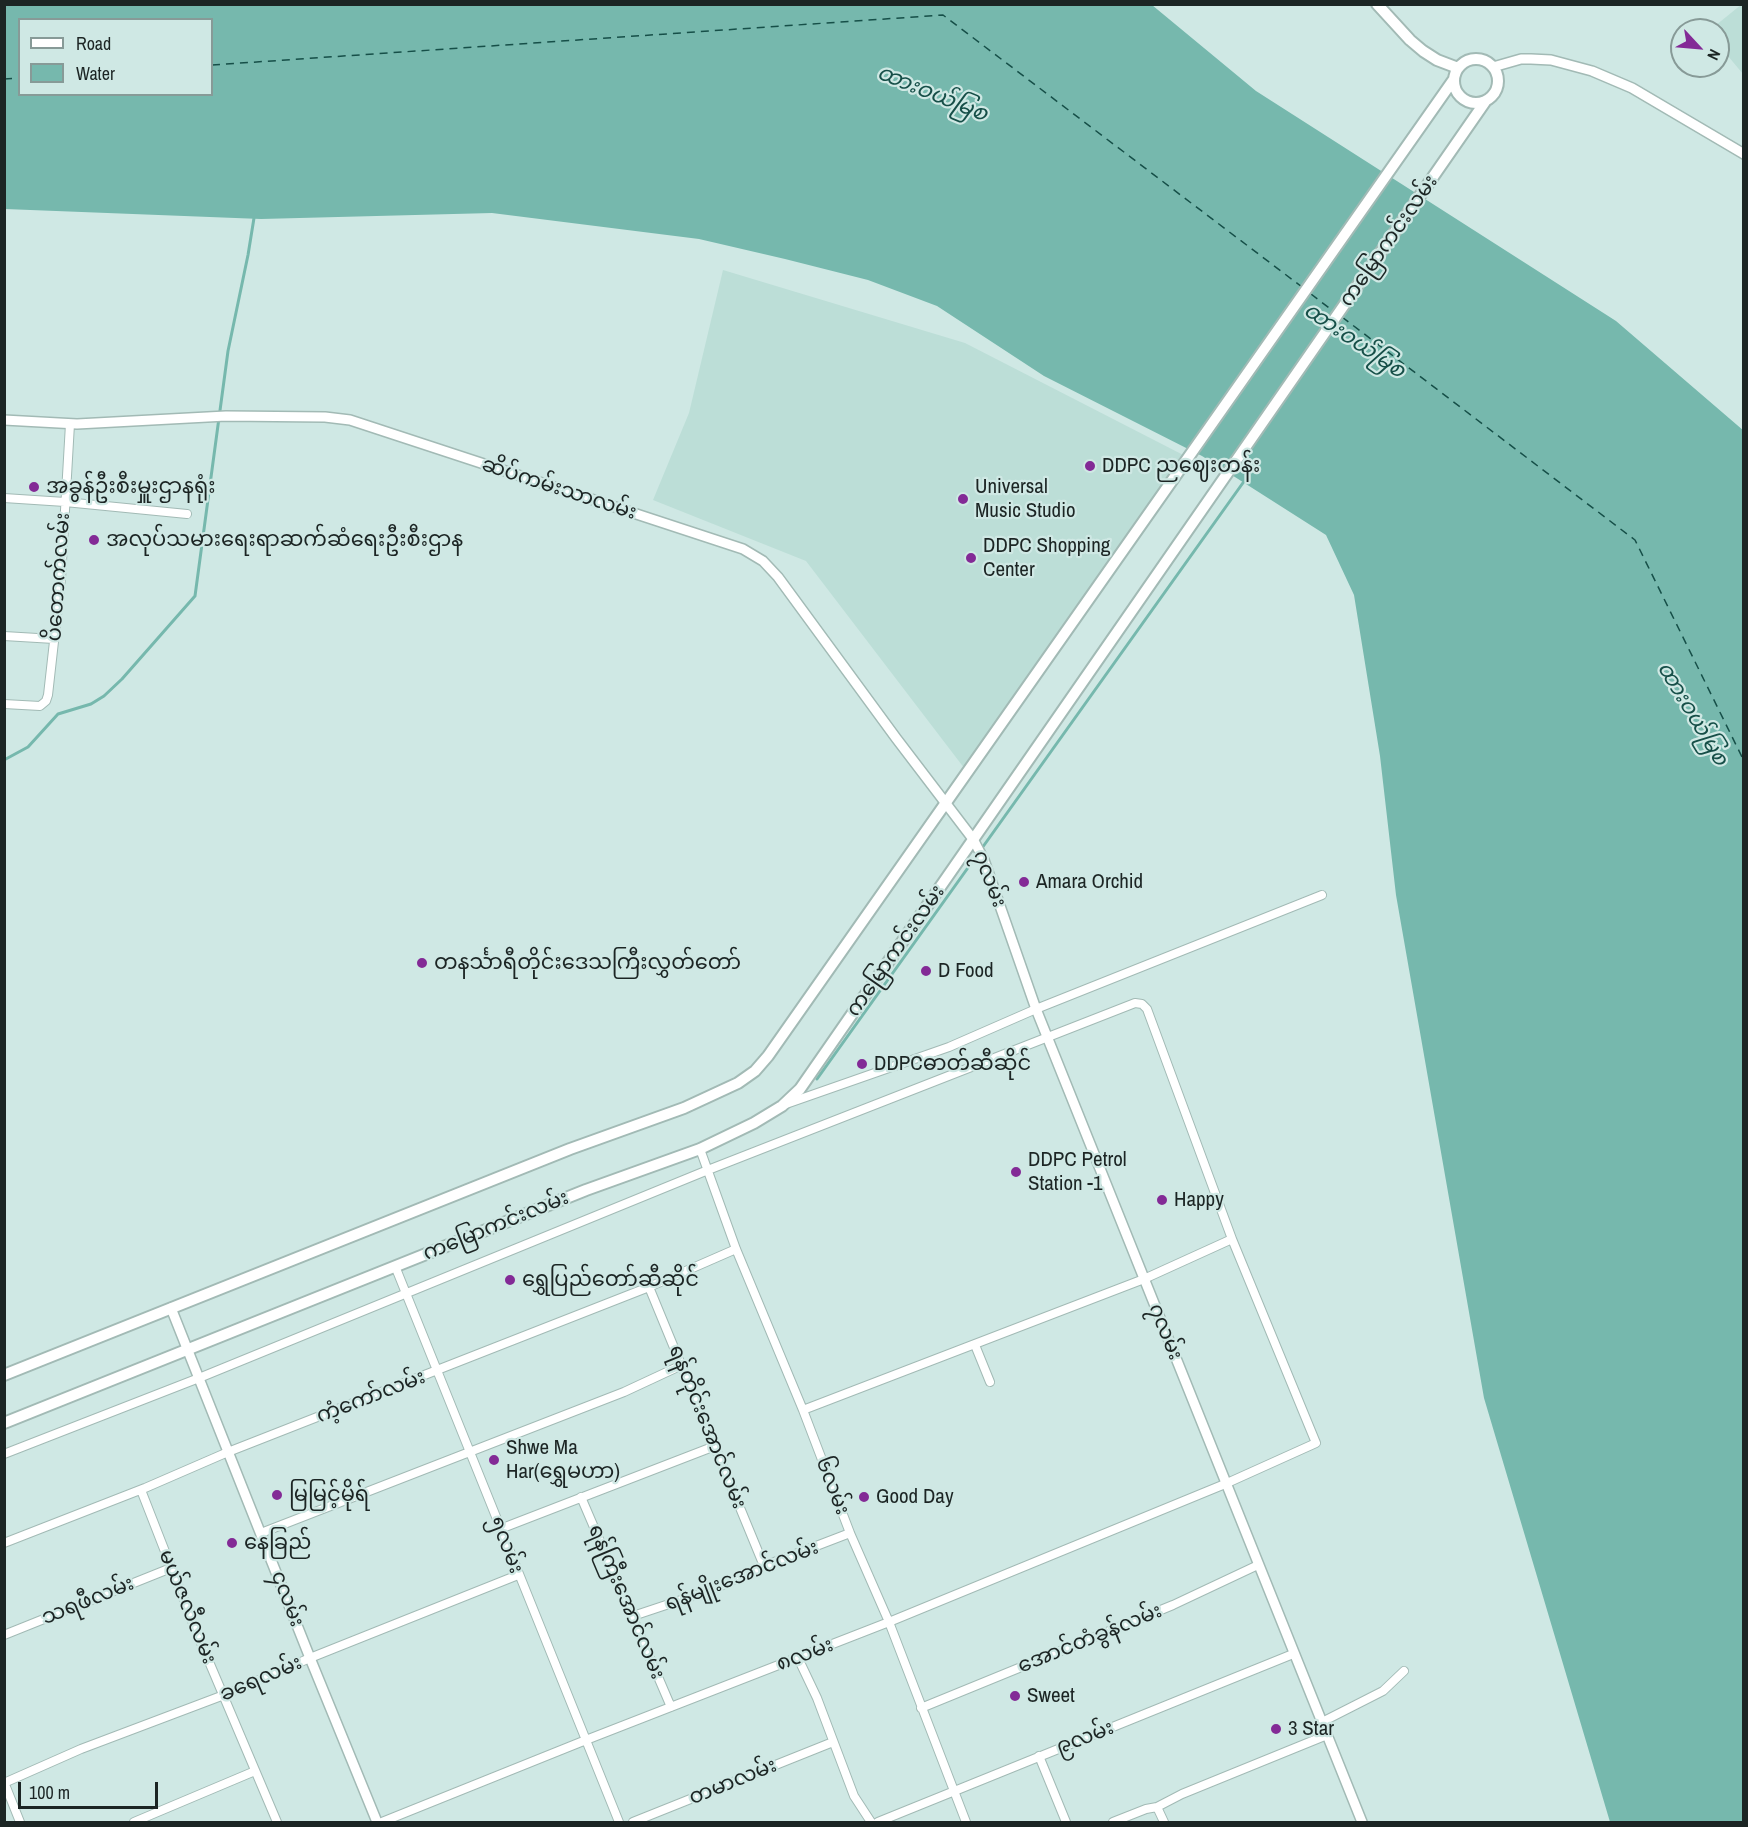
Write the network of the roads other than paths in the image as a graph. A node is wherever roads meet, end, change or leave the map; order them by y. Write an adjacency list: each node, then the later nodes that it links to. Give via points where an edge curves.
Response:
1 (1377, 4): 3 (main road, via 1410,40)
2 (1493, 67): 3 (main road, via 1484,60 1473,59); 4 (main road, via 1497,89); 5 (street, via 1531,59 1592,70 1632,88)
3 (1456, 74): 4 (main road, via 1456,91 1463,99 1473,104); 14 (main road, ကမြောကင်းလမ်း)
4 (1485, 102): 15 (main road, ကမြောကင်းလမ်း)
5 (1743, 154)
6 (4, 420): 7 (street, ဆိပ်ကမ်းသာလမ်း)
7 (70, 424): 9 (street, ပိတောက်လမ်း); 14 (street, ဆိပ်ကမ်းသာလမ်း, via 212,416 350,420 743,549 763,561 778,577)
8 (4, 498): 9 (street)
9 (64, 502): 10 (street); 12 (street, ပိတောက်လမ်း)
10 (188, 514)
11 (4, 636): 12 (street)
12 (54, 639): 13 (street, ပိတောက်လမ်း, via 46,701 40,706)
13 (4, 704)
14 (946, 802): 15 (street, ဆိပ်ကမ်းသာလမ်း); 28 (main road, ကမြောကင်းလမ်း, via 768,1056 738,1083 684,1108 570,1149)
15 (974, 839): 17 (street, ၇လမ်း); 19 (main road, ကမြောကင်းလမ်း, via 800,1089)
16 (1322, 895): 17 (street)
17 (1036, 1009): 18 (street, ၇လမ်း); 19 (street, via 949,1047)
18 (1047, 1038): 21 (street); 22 (street, via 1135,1003 1147,1009); 25 (street, ၇လမ်း)
19 (782, 1106): 20 (main road, ကမြောကင်းလမ်း)
20 (700, 1149): 21 (street, ၆လမ်း); 24 (main road, ကမြောကင်းလမ်း)
21 (708, 1170): 23 (street, ၆လမ်း); 27 (street)
22 (1232, 1239): 25 (street); 42 (street, ၈လမ်း, via 1316,1443)
23 (736, 1249): 26 (street, ကံ့ကော်လမ်း); 36 (street, ၆လမ်း)
24 (395, 1266): 27 (street, ၅လမ်း); 30 (main road, ကမြောကင်းလမ်း)
25 (1144, 1279): 29 (street); 42 (street, ၇လမ်း)
26 (649, 1287): 31 (street, ရန်တိုင်းအောင်လမ်း); 32 (street, ကံ့ကော်လမ်း)
27 (406, 1293): 32 (street, ၅လမ်း); 34 (street)
28 (171, 1308): 30 (street, ၄လမ်း); 33 (main road, ကမြောကင်းလမ်း)
29 (975, 1345): 35 (street); 36 (street)
30 (187, 1349): 34 (street, ၄လမ်း); 37 (main road, ကမြောကင်းလမ်း)
31 (682, 1365): 38 (street, ရန်တိုင်းအောင်လမ်း); 39 (street, via 624,1392)
32 (437, 1371): 39 (street, ၅လမ်း); 40 (street, ကံ့ကော်လမ်း)
33 (4, 1375)
34 (199, 1378): 40 (street, ၄လမ်း); 41 (street)
35 (990, 1382)
36 (803, 1410): 47 (street, ၆လမ်း)
37 (4, 1423)
38 (715, 1446): 44 (street); 50 (street, ရန်တိုင်းအောင်လမ်း)
39 (470, 1451): 45 (street, ၅လမ်း); 46 (street)
40 (228, 1452): 43 (street, ကံ့ကော်လမ်း); 46 (street, ၄လမ်း)
41 (4, 1454)
42 (1226, 1484): 49 (street, ၇လမ်း); 54 (street, ၈လမ်း)
43 (141, 1490): 48 (street, ကံ့ကော်လမ်း); 51 (street, မယ်ဇလီလမ်း)
44 (580, 1497): 45 (street); 53 (street, ရန်ကြီးအောင်လမ်း)
45 (500, 1529): 52 (street, ၅လမ်း)
46 (261, 1533): 57 (street, ၄လမ်း)
47 (850, 1533): 50 (street, ရန်မျိုးအောင်လမ်း); 54 (street, ၆လမ်း)
48 (4, 1543)
49 (1258, 1565): 56 (street, ၇လမ်း); 62 (street, အောင်တံခွန်လမ်း, via 1173,1605)
50 (764, 1566): 53 (street, ရန်မျိုးအောင်လမ်း, via 714,1589)
51 (171, 1568): 55 (street, သရဖီလမ်း); 60 (street, မယ်ဇလီလမ်း)
52 (518, 1575): 57 (street, ခရေလမ်း); 65 (street, ၅လမ်း)
53 (633, 1616): 61 (street, ရန်ကြီးအောင်လမ်း)
54 (889, 1622): 58 (street, ၈လမ်း); 62 (street, ၆လမ်း)
55 (4, 1635)
56 (1293, 1654): 63 (street, ၇လမ်း); 67 (street, ၉လမ်း)
57 (310, 1658): 60 (street, ခရေလမ်း); 75 (street, ၄လမ်း)
58 (798, 1658): 61 (street, ၈လမ်း); 66 (street)
59 (1404, 1671): 63 (street, via 1383,1691)
60 (224, 1695): 68 (street, မယ်ဇလီလမ်း); 69 (street, ခရေလမ်း)
61 (671, 1707): 65 (street, ၈လမ်း)
62 (921, 1708): 70 (street, ၆လမ်း)
63 (1322, 1722): 64 (street, ၇လမ်း)
64 (1327, 1735): 71 (street); 85 (street, ၇လမ်း)
65 (586, 1740): 76 (street, ၈လမ်း); 77 (street, ၅လမ်း)
66 (833, 1742): 78 (street, တမာလမ်း); 79 (street, via 854,1796)
67 (1039, 1756): 70 (street, ၉လမ်း); 82 (street)
68 (255, 1771): 73 (street); 74 (street, မယ်ဇလီလမ်း)
69 (4, 1783): 72 (street)
70 (954, 1790): 80 (street, ၉လမ်း); 81 (street, ၆လမ်း)
71 (1157, 1807): 83 (street); 84 (street)
72 (20, 1822)
73 (134, 1822)
74 (277, 1822)
75 (377, 1822)
76 (382, 1822)
77 (619, 1822)
78 (633, 1822)
79 (870, 1822)
80 (878, 1822)
81 (966, 1822)
82 (1066, 1822)
83 (1113, 1822)
84 (1164, 1822)
85 (1362, 1822)

